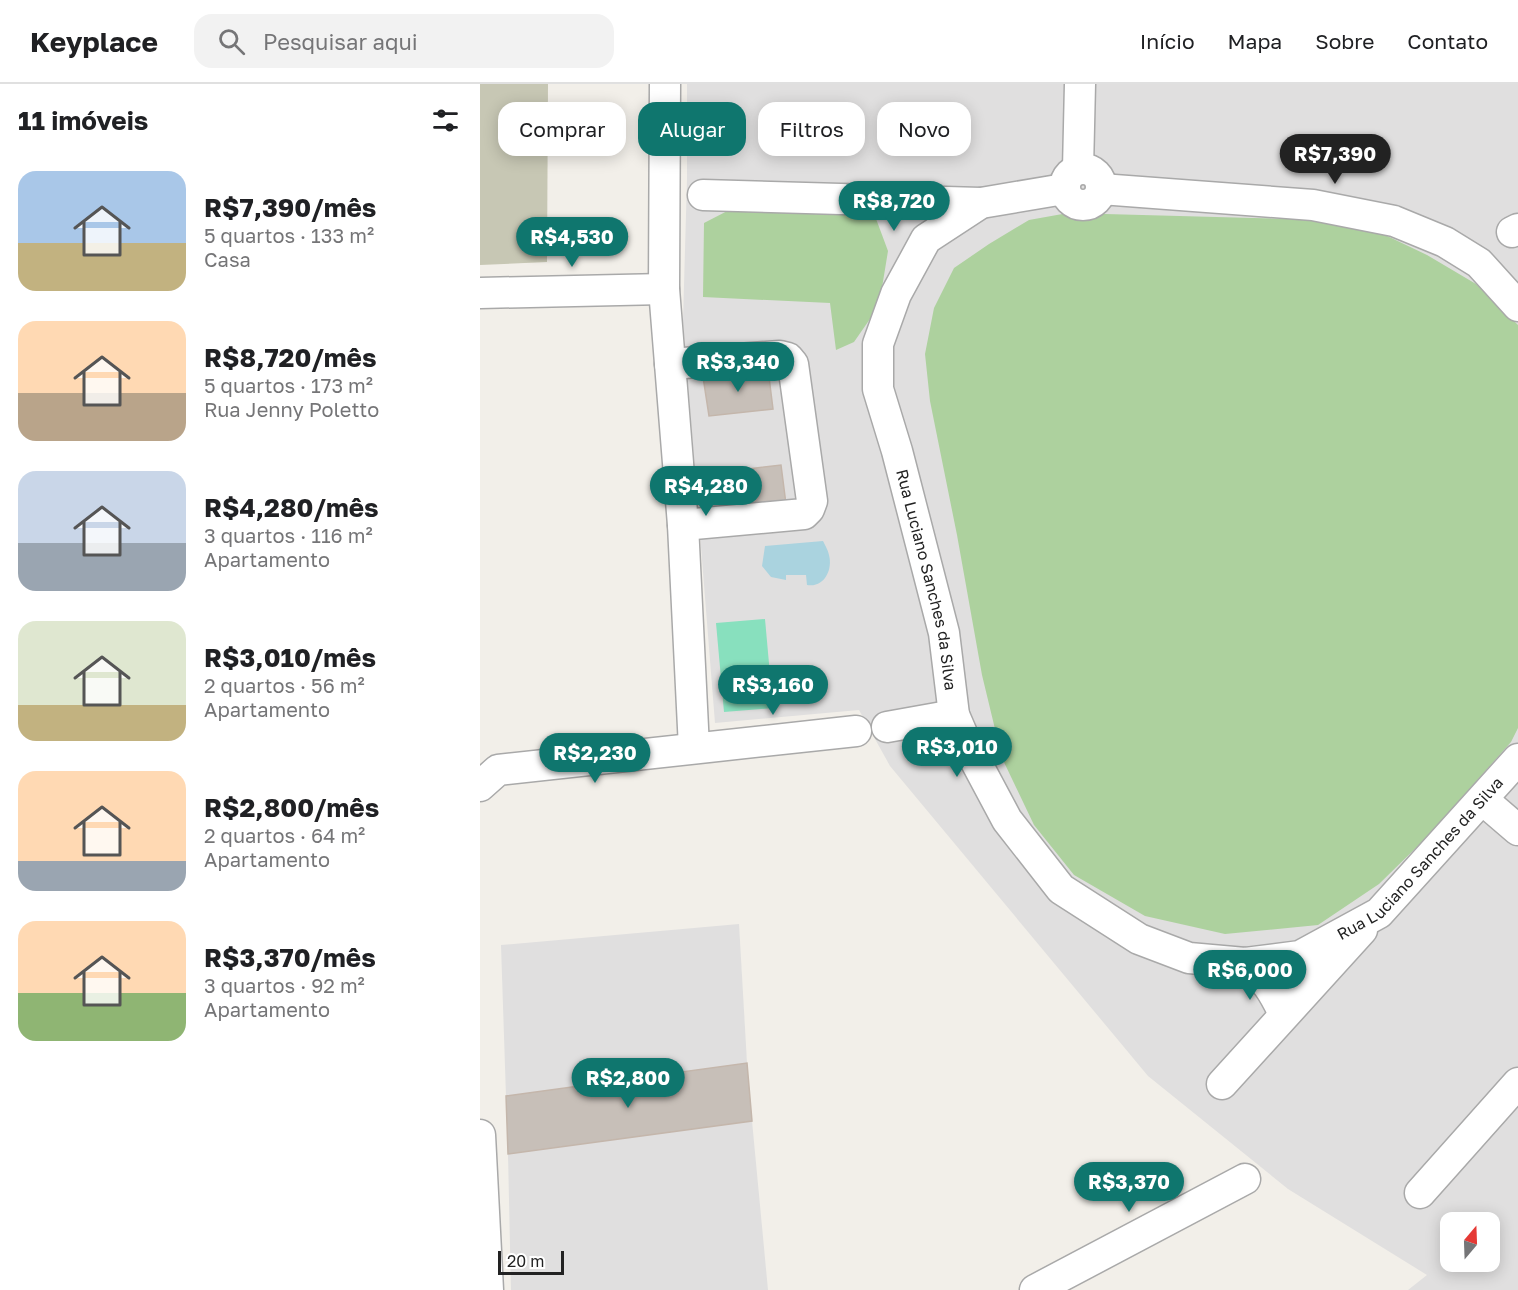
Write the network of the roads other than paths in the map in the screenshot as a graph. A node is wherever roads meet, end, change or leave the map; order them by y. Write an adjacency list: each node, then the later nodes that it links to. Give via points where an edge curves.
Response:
1 (665, 84): 8 (street)
2 (1080, 84): 3 (street)
3 (1071, 179): 6 (street, Rua Luciano Sanches da Silva); 10 (street, via 1068,198 1080,206 1094,202 1101,189 1313,205 1394,221 1444,242 1479,263)
4 (703, 195): 5 (street)
5 (905, 202): 6 (street); 7 (street)
6 (981, 203): 7 (street, Rua Luciano Sanches da Silva)
7 (926, 239): 13 (street, Rua Luciano Sanches da Silva, via 896,294 878,344 878,389 944,633)
8 (664, 289): 9 (street); 11 (street)
9 (480, 293)
10 (1518, 306)
11 (670, 364): 12 (street); 12 (street, via 788,358 793,364 812,501 804,514)
12 (683, 525): 16 (street)
13 (954, 715): 14 (street); 22 (street, Rua Luciano Sanches da Silva, via 1007,820 1061,889 1139,939 1189,958)
14 (887, 727)
15 (856, 731): 16 (street)
16 (694, 748): 18 (street, via 498,771)
17 (1518, 759): 19 (street, Rua Luciano Sanches da Silva)
18 (480, 786)
19 (1483, 800): 20 (street); 21 (street, Rua Luciano Sanches da Silva)
20 (1518, 830)
21 (1379, 913): 22 (street, Rua Luciano Sanches da Silva, via 1300,956); 23 (street)
22 (1245, 963): 23 (street, via 1272,989)
23 (1284, 1014): 25 (street)
24 (1518, 1083): 28 (street)
25 (1222, 1084)
26 (480, 1136): 29 (street)
27 (1245, 1179): 30 (street)
28 (1420, 1193)
29 (488, 1290)
30 (1035, 1290)

